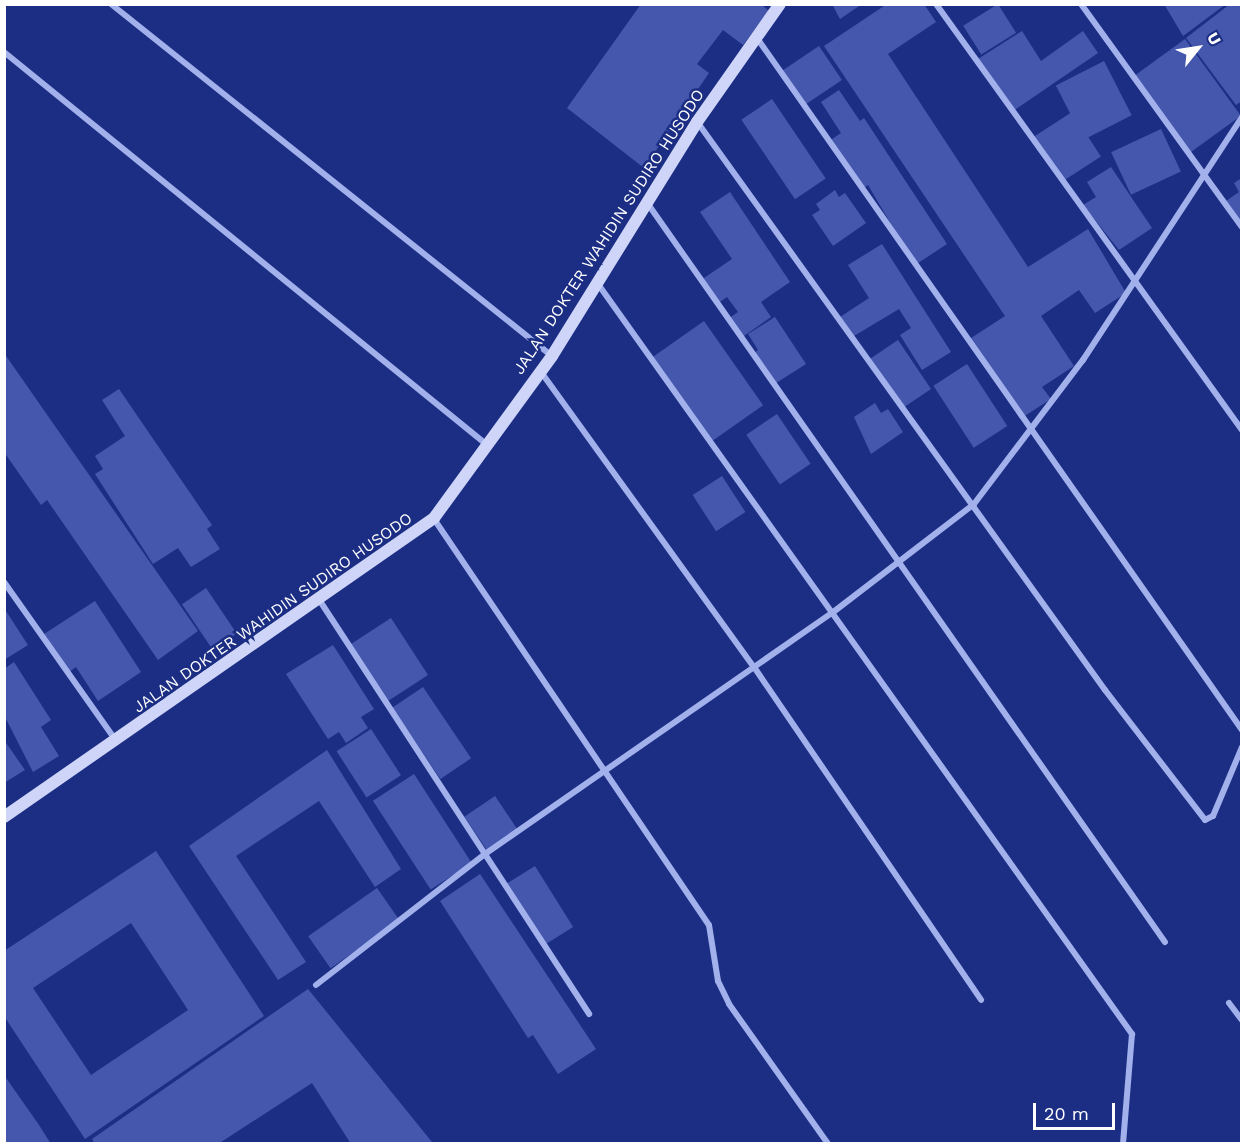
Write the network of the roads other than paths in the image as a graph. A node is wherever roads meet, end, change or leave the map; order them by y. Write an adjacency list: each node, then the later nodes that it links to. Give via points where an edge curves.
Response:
1 (111, 4): 14 (street)
2 (780, 4): 5 (main road, JALAN DOKTER WAHIDIN SUDIRO HUSODO)
3 (936, 4): 12 (street)
4 (1081, 4): 9 (street)
5 (756, 37): 8 (main road, JALAN DOKTER WAHIDIN SUDIRO HUSODO); 17 (street)
6 (4, 52): 18 (street)
7 (1242, 117): 9 (street)
8 (697, 122): 10 (main road, JALAN DOKTER WAHIDIN SUDIRO HUSODO); 19 (street)
9 (1203, 172): 11 (street); 12 (street)
10 (648, 204): 13 (main road, JALAN DOKTER WAHIDIN SUDIRO HUSODO); 21 (street)
11 (1242, 227)
12 (1134, 281): 16 (street); 17 (street)
13 (597, 283): 14 (main road, JALAN DOKTER WAHIDIN SUDIRO HUSODO); 24 (street)
14 (552, 356): 15 (main road, JALAN DOKTER WAHIDIN SUDIRO HUSODO)
15 (541, 372): 18 (main road, JALAN DOKTER WAHIDIN SUDIRO HUSODO); 25 (street)
16 (1242, 430)
17 (1029, 433): 19 (street); 26 (street)
18 (486, 444): 20 (main road, JALAN DOKTER WAHIDIN SUDIRO HUSODO)
19 (974, 504): 21 (street); 28 (street, via 1105,690 1205,820 1213,816)
20 (434, 518): 23 (main road, JALAN DOKTER WAHIDIN SUDIRO HUSODO); 29 (street)
21 (895, 565): 24 (street); 32 (street)
22 (4, 582): 27 (street)
23 (320, 601): 27 (main road, JALAN DOKTER WAHIDIN SUDIRO HUSODO); 31 (street)
24 (832, 613): 25 (street); 39 (street, via 1132,1034)
25 (754, 667): 29 (street); 34 (street)
26 (1242, 730)
27 (117, 742): 30 (main road, JALAN DOKTER WAHIDIN SUDIRO HUSODO)
28 (1242, 747)
29 (603, 773): 31 (street); 38 (street, via 709,925 718,981 729,1004)
30 (4, 817)
31 (485, 854): 33 (street); 36 (street)
32 (1165, 942)
33 (316, 985)
34 (981, 1000)
35 (1229, 1003): 37 (street)
36 (589, 1014)
37 (1242, 1020)
38 (828, 1143)
39 (1124, 1143)

